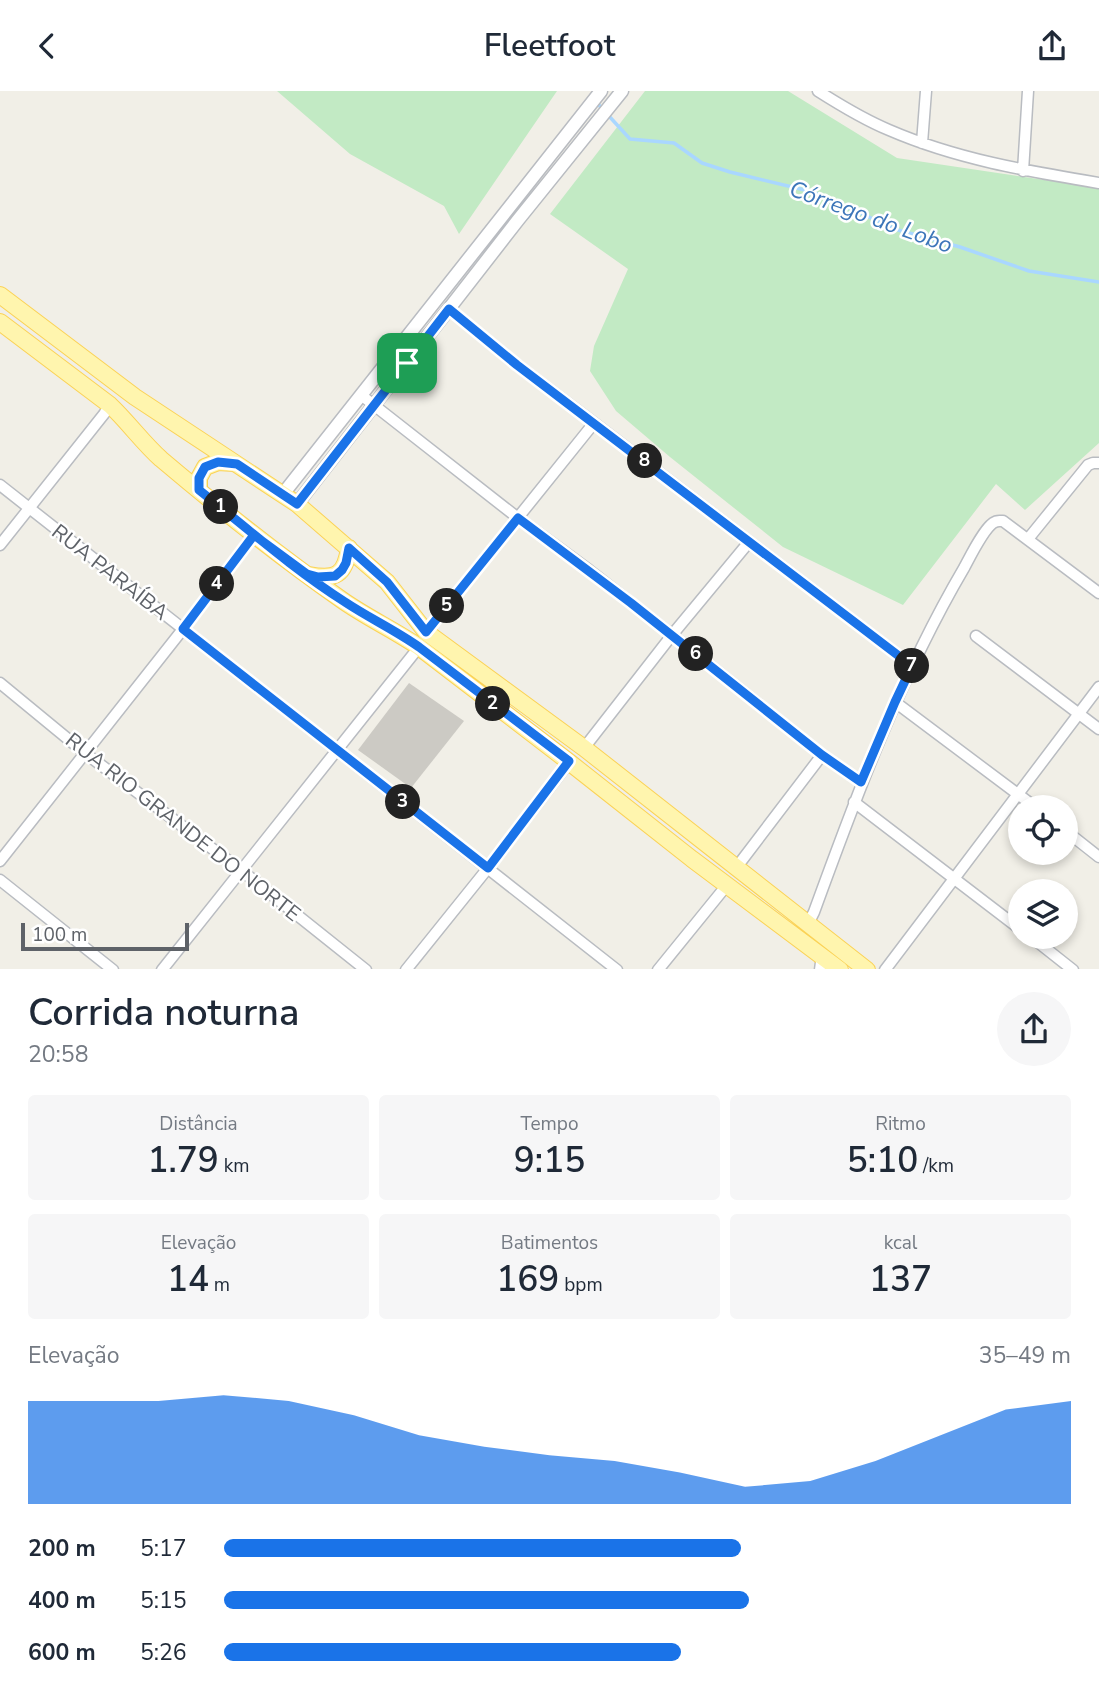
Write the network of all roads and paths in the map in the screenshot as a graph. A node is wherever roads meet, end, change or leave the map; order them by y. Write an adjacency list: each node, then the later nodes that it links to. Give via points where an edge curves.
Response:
1 (622, 91): 10 (street)
2 (926, 91): 6 (street)
3 (1028, 91): 7 (street)
4 (600, 92): 11 (street)
5 (824, 93): 6 (street)
6 (922, 143): 7 (street)
7 (1023, 171): 8 (street)
8 (1099, 183)
9 (0, 295): 19 (main road, via 135,397)
10 (449, 309): 12 (street); 17 (street)
11 (426, 312): 12 (street); 14 (street)
12 (439, 321): 16 (street)
13 (0, 322): 15 (main road)
14 (361, 395): 16 (street); 22 (street)
15 (110, 405): 21 (main road, via 158,456); 23 (street)
16 (374, 405): 22 (street); 24 (street)
17 (594, 423): 24 (street); 27 (street)
18 (1099, 463): 26 (street, via 1088,465)
19 (237, 464): 21 (main road, via 218,462 205,467); 22 (main road)
20 (0, 485): 23 (street, RUA PARAÍBA)
21 (199, 490): 25 (main road)
22 (290, 499): 29 (main road)
23 (29, 507): 28 (street); 32 (street, RUA PARAÍBA)
24 (518, 518): 33 (street); 35 (street)
25 (254, 535): 30 (main road); 32 (street)
26 (1028, 539): 31 (street); 36 (street, via 1003,521 992,524 939,609)
27 (750, 542): 33 (street); 36 (street)
28 (0, 545)
29 (349, 548): 30 (main road, via 346,563 335,576); 35 (main road, via 387,582)
30 (307, 574): 35 (main road, via 399,633)
31 (1099, 593)
32 (183, 629): 43 (street, RUA PARAÍBA); 44 (street)
33 (673, 635): 42 (street); 45 (street)
34 (976, 636): 40 (street)
35 (422, 639): 42 (main road); 43 (street); 46 (main road)
36 (912, 666): 39 (street)
37 (0, 683): 44 (street, RUA RIO GRANDE DO NORTE)
38 (1099, 687): 40 (street)
39 (895, 702): 47 (street); 48 (street)
40 (1078, 714): 41 (street); 48 (street)
41 (1099, 729)
42 (584, 748): 54 (main road)
43 (336, 750): 53 (street, RUA PARAÍBA); 55 (street)
44 (85, 753): 52 (street); 55 (street, RUA RIO GRANDE DO NORTE)
45 (822, 755): 47 (street); 54 (street)
46 (569, 761): 53 (street); 58 (main road)
47 (861, 782): 49 (street)
48 (1019, 794): 56 (street)
49 (854, 802): 56 (street); 60 (street)
50 (1078, 840): 51 (street)
51 (1099, 857)
52 (0, 861)
53 (488, 868): 66 (street); 67 (street, RUA PARAÍBA)
54 (736, 868): 60 (main road)
55 (242, 871): 64 (street); 65 (street, RUA RIO GRANDE DO NORTE)
56 (955, 879): 59 (street); 71 (street)
57 (0, 880): 63 (street)
58 (727, 885): 62 (main road); 68 (street)
59 (1008, 920)
60 (808, 924): 70 (main road)
61 (1047, 949): 72 (street)
62 (821, 962): 69 (main road)
63 (113, 969)
64 (162, 969)
65 (366, 969)
66 (406, 969)
67 (617, 969)
68 (658, 969)
69 (840, 969)
70 (867, 969)
71 (885, 969)
72 (1073, 969)

